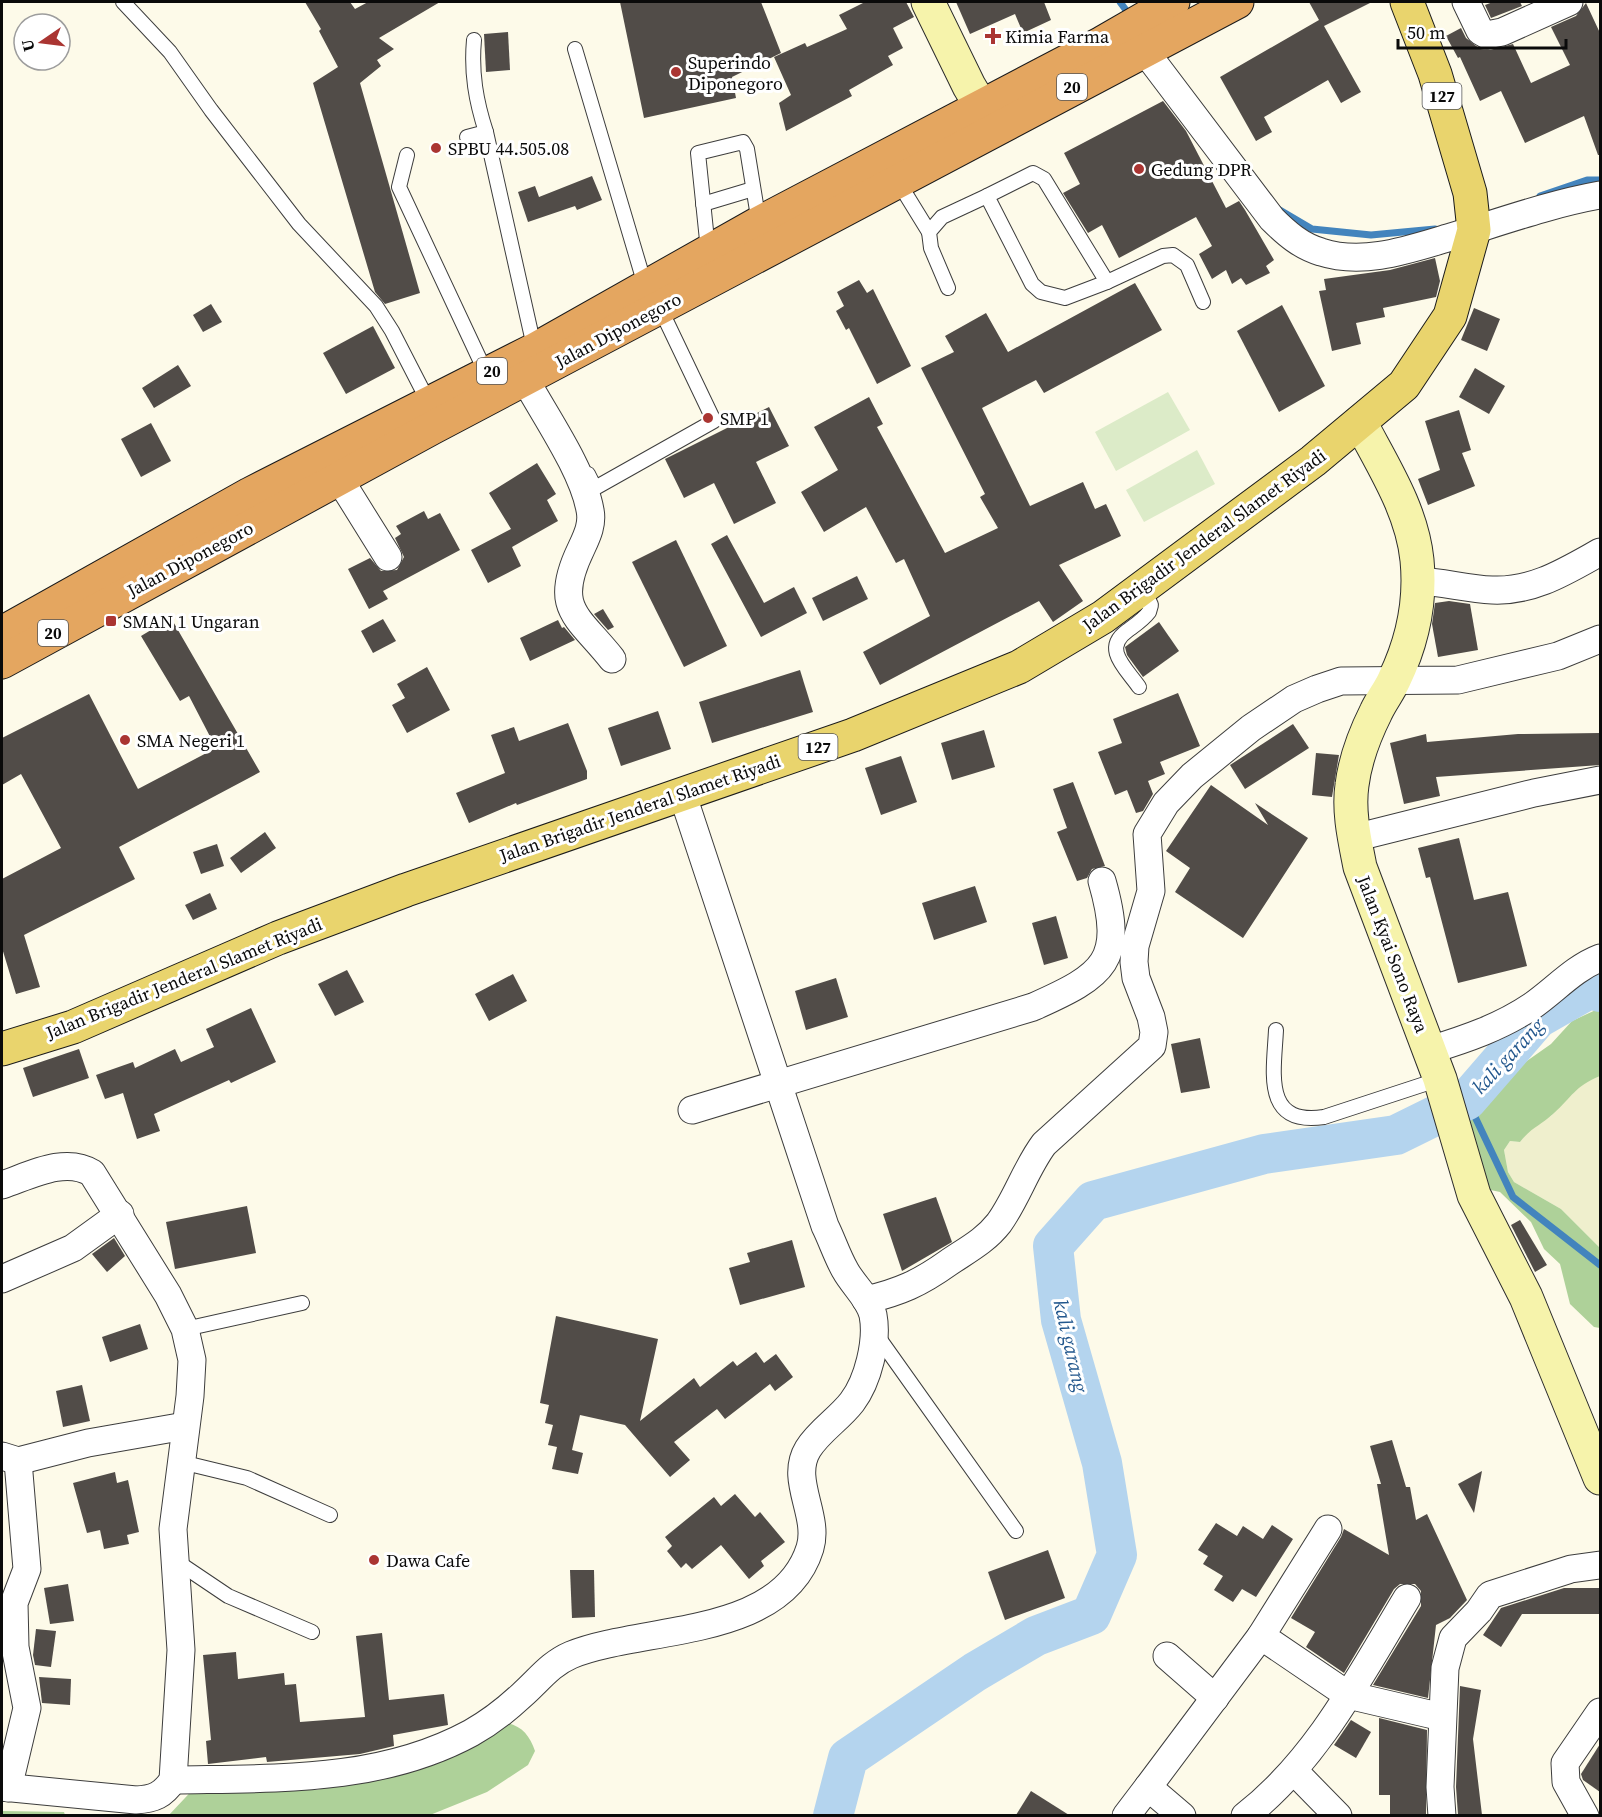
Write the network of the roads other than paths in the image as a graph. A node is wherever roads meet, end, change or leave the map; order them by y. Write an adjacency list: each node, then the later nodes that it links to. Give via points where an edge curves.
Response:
1 (123, 2): 29 (lane, via 170,52 299,224 376,306)
2 (928, 2): 10 (street)
3 (1237, 2): 7 (highway, Jalan Diponegoro / 20)
4 (1407, 2): 20 (main road, Jalan Brigadir Jenderal Slamet Riyadi / 127, via 1435,74 1470,193)
5 (1466, 2): 6 (street, via 1480,31 1487,35)
6 (1569, 2)
7 (1151, 25): 10 (highway, Jalan Diponegoro / 20, via 1107,55); 20 (street, via 1272,219 1301,244 1323,253 1368,256 1399,252)
8 (474, 40): 11 (lane, via 471,67)
9 (575, 49): 25 (lane)
10 (988, 117): 14 (highway, Jalan Diponegoro / 20)
11 (486, 132): 12 (lane); 27 (lane)
12 (467, 137)
13 (407, 155): 28 (lane, via 399,188)
14 (890, 169): 19 (highway, Jalan Diponegoro / 20); 21 (lane); 25 (highway, Jalan Diponegoro / 20)
15 (753, 189): 18 (lane); 18 (lane, via 743,142 698,153); 19 (lane)
16 (1600, 195): 20 (street)
17 (987, 196): 21 (lane, via 942,217); 23 (lane, via 1032,284 1041,292 1065,298); 23 (lane, via 1033,173 1041,176)
18 (703, 204): 22 (lane)
19 (759, 223): 22 (highway, Jalan Diponegoro / 20)
20 (1474, 227): 30 (main road, Jalan Brigadir Jenderal Slamet Riyadi / 127, via 1450,316 1404,385)
21 (929, 232): 24 (lane, via 931,249)
22 (708, 250): 25 (highway, Jalan Diponegoro / 20)
23 (1107, 282): 26 (lane, via 1163,255 1173,255 1187,265)
24 (948, 288)
25 (653, 296): 27 (highway, Jalan Diponegoro / 20); 27 (lane, via 714,422 595,488)
26 (1203, 302)
27 (534, 368): 28 (highway, Jalan Diponegoro / 20); 39 (street, via 591,511 591,526 568,581 567,594 583,628)
28 (491, 384): 29 (highway, Jalan Diponegoro / 20); 31 (highway, Jalan Diponegoro / 20)
29 (428, 402): 36 (highway, Jalan Diponegoro / 20, via 250,494)
30 (1360, 422): 34 (street, Jalan Kyai Sono Raya, via 1404,509 1414,540); 35 (main road, Jalan Brigadir Jenderal Slamet Riyadi / 127)
31 (340, 480): 33 (street); 36 (highway, Jalan Diponegoro / 20)
32 (1600, 552): 34 (street, via 1529,587 1507,590)
33 (388, 557)
34 (1418, 581): 41 (street, Jalan Kyai Sono Raya, via 1412,630)
35 (1143, 588): 42 (lane, via 1151,605 1149,612 1116,638 1114,646); 44 (main road, Jalan Brigadir Jenderal Slamet Riyadi / 127, via 1019,667 853,735)
36 (46, 623): 37 (highway, Jalan Diponegoro / 20); 40 (highway, Jalan Diponegoro / 20)
37 (2, 633)
38 (1600, 639): 41 (street, via 1558,656 1458,680)
39 (612, 659)
40 (2, 662)
41 (1394, 681): 45 (street, Jalan Kyai Sono Raya, via 1376,710 1357,760 1352,786); 56 (street, via 1341,681 1294,699 1251,728 1192,776 1166,803 1147,834 1151,891 1135,954 1136,978 1154,1032 1152,1046 1044,1144 986,1238 932,1276 900,1292)
42 (1139, 687)
43 (1600, 780): 45 (street)
44 (682, 793): 49 (main road, Jalan Brigadir Jenderal Slamet Riyadi / 127, via 278,938 73,1027); 51 (street)
45 (1354, 838): 50 (street, Jalan Kyai Sono Raya, via 1372,901)
46 (1102, 881): 51 (street, via 1111,914 1109,955 1081,983 1033,1006)
47 (1600, 958): 50 (street, via 1575,971 1533,1005 1478,1035)
48 (1276, 1030): 50 (lane, via 1274,1082 1279,1102 1289,1114 1305,1120 1334,1114)
49 (2, 1049)
50 (1439, 1077): 63 (street, Jalan Kyai Sono Raya, via 1484,1218 1526,1297)
51 (779, 1084): 52 (street); 56 (street, via 825,1226 845,1271)
52 (692, 1110)
53 (2, 1185): 54 (street, via 70,1164 92,1173)
54 (120, 1214): 55 (street, via 73,1248); 58 (street)
55 (2, 1279)
56 (866, 1300): 59 (street, via 873,1315)
57 (302, 1303): 58 (lane)
58 (184, 1329): 60 (street, via 192,1360)
59 (873, 1330): 66 (lane); 79 (street, via 870,1361 861,1387 853,1401 808,1449 802,1465 813,1534 810,1550 789,1582 772,1598 732,1618 574,1654 553,1663 522,1695 473,1732 406,1760 333,1774)
60 (186, 1426): 61 (street); 62 (street)
61 (10, 1458): 77 (street, via 27,1569 14,1603 15,1647 27,1708)
62 (181, 1462): 64 (lane, via 247,1478); 67 (street, via 173,1529)
63 (1600, 1478)
64 (330, 1515)
65 (1329, 1529): 71 (street)
66 (1016, 1531)
67 (176, 1561): 70 (lane, via 228,1596); 79 (street, via 181,1650)
68 (1600, 1565): 76 (street, via 1570,1569 1490,1595 1453,1638 1445,1668)
69 (1407, 1598): 73 (street)
70 (312, 1632)
71 (1261, 1636): 73 (street); 74 (street)
72 (1167, 1656): 74 (street)
73 (1348, 1695): 76 (street); 78 (street)
74 (1215, 1698): 81 (street)
75 (1600, 1712): 87 (street, via 1565,1763 1566,1782)
76 (1442, 1717): 86 (street)
77 (11, 1738): 80 (street)
78 (1294, 1771): 84 (street, via 1269,1798); 85 (street)
79 (173, 1780): 80 (street, via 164,1793 150,1800)
80 (5, 1787)
81 (1148, 1787): 82 (street); 83 (street)
82 (1126, 1815)
83 (1182, 1815)
84 (1245, 1815)
85 (1338, 1815)
86 (1442, 1815)
87 (1585, 1815)

